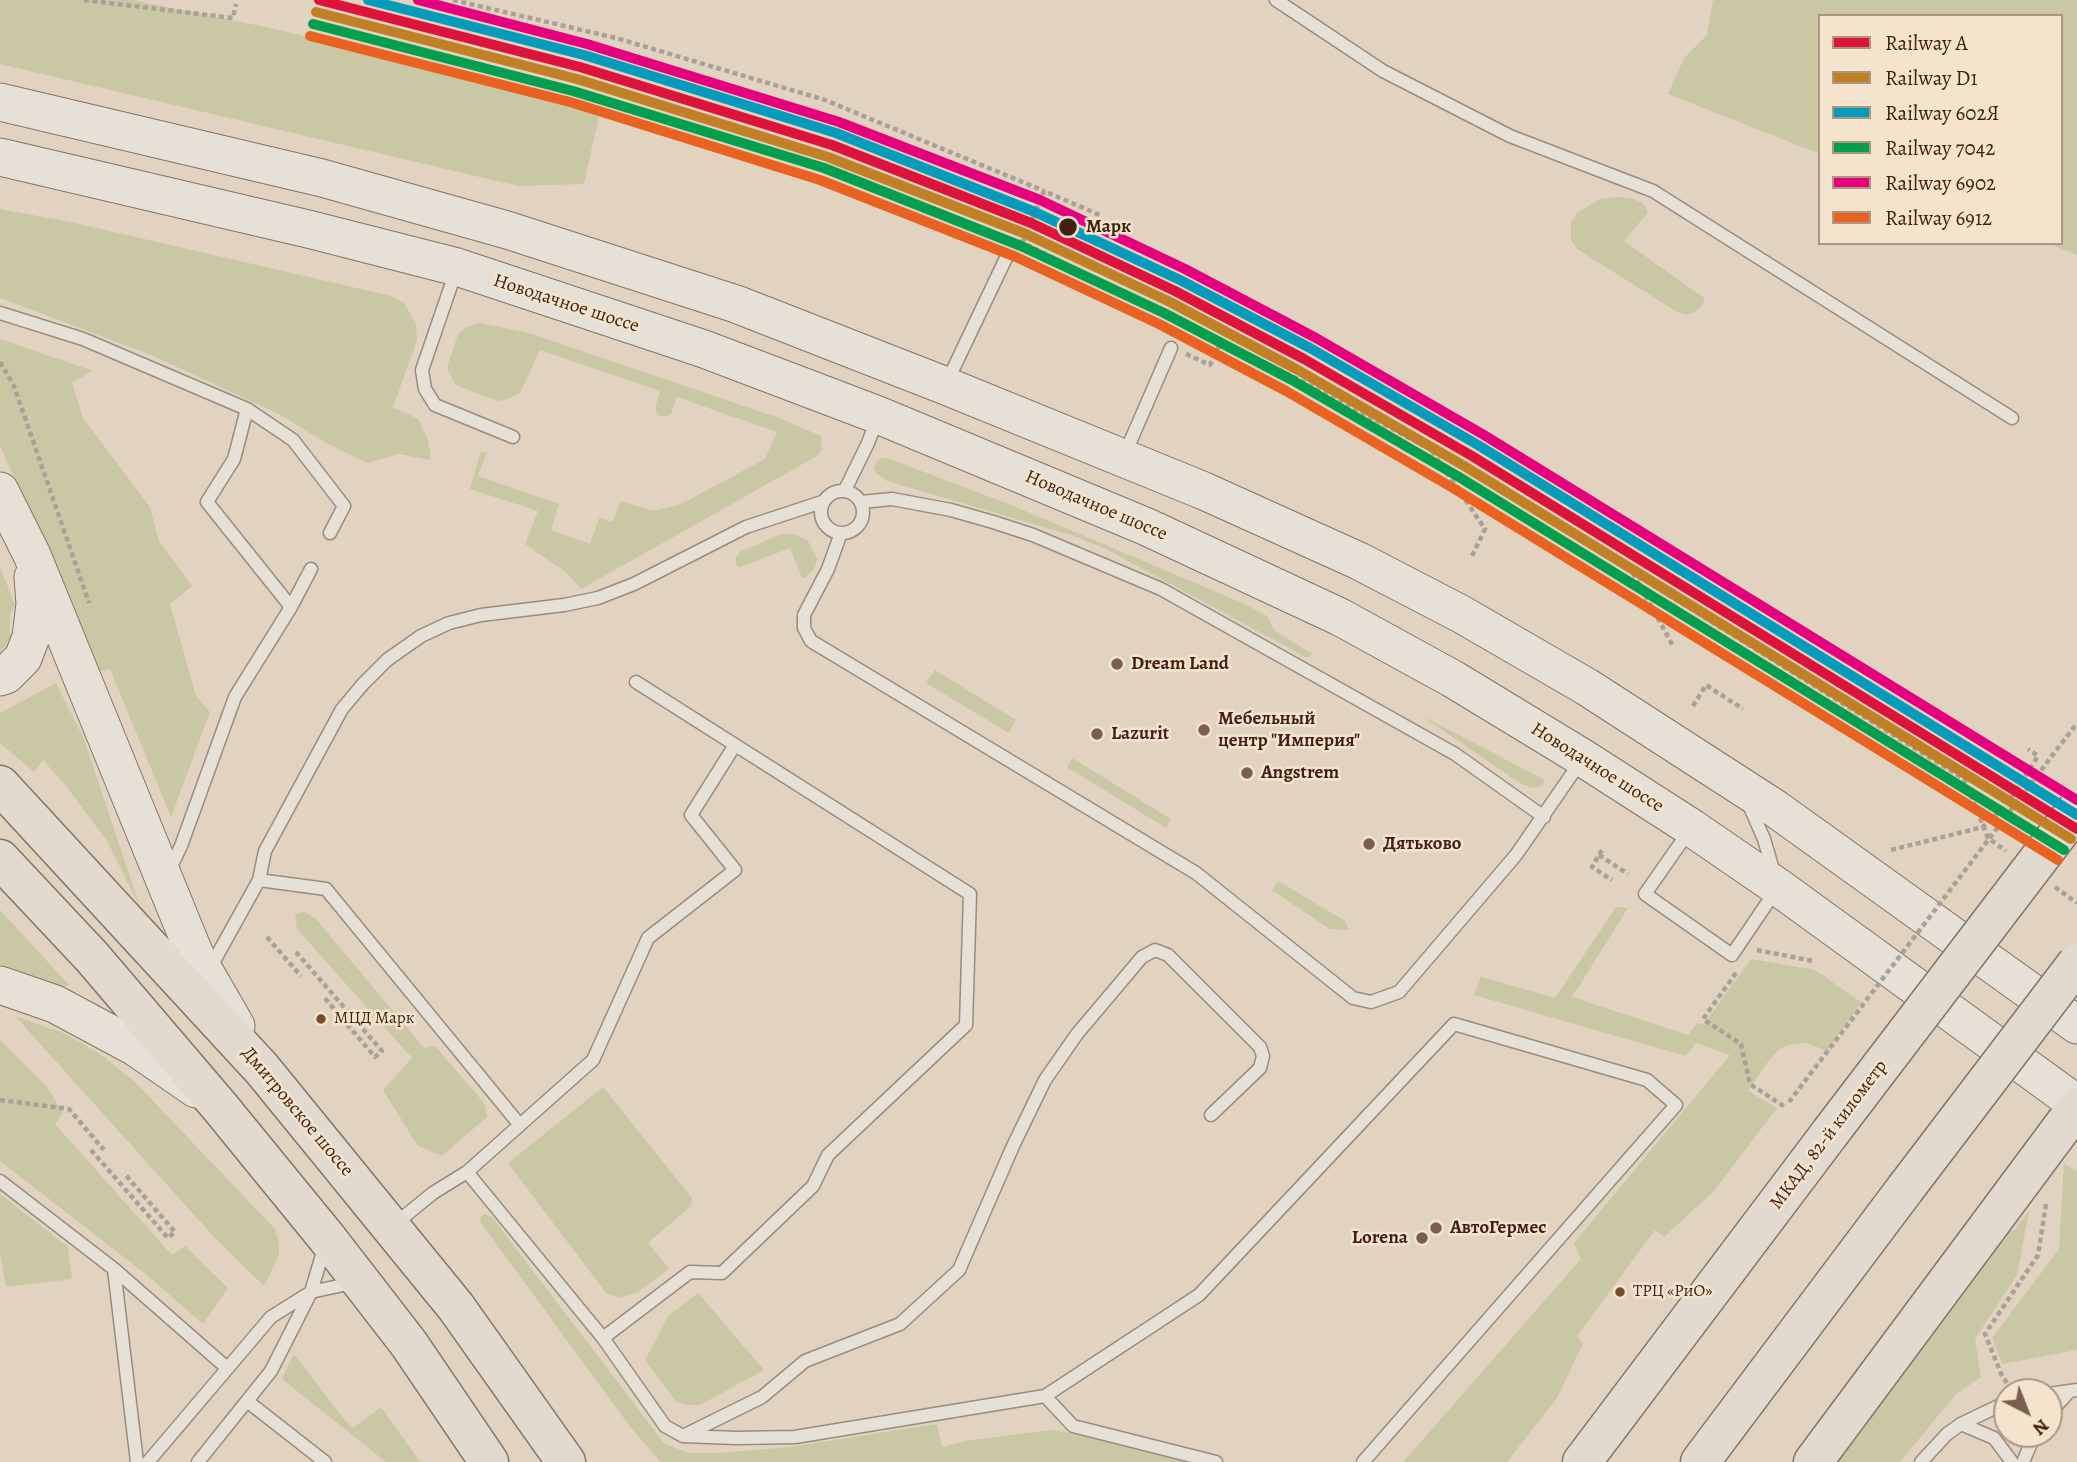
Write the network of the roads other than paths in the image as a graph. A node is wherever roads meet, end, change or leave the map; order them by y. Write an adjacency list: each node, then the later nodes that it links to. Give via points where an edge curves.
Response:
1 (1276, 0): 11 (lane, via 1383,71 1510,136 1653,191)
2 (0, 102): 8 (main road, via 322,178 507,229 736,304)
3 (0, 156): 5 (main road, Новодачное шоссе)
4 (1007, 256): 8 (lane)
5 (457, 268): 10 (main road, Новодачное шоссе, via 704,349); 12 (lane, via 422,370 425,389 435,405)
6 (0, 313): 9 (lane, via 83,340)
7 (1171, 348): 13 (lane)
8 (946, 386): 13 (main road)
9 (247, 409): 18 (lane, via 293,440 344,506); 22 (lane, via 234,459 207,502)
10 (878, 415): 14 (lane); 26 (main road, Новодачное шоссе, via 1147,527 1340,617)
11 (2012, 418)
12 (513, 437)
13 (1123, 459): 28 (main road, via 1359,561 1461,614 1587,687)
14 (845, 490): 16 (lane, via 832,492); 17 (lane)
15 (0, 491): 20 (main road)
16 (822, 502): 19 (lane, via 823,523); 34 (lane, via 746,527 598,598 481,615 421,636 387,660 342,709 265,852)
17 (861, 502): 19 (lane, via 860,524); 30 (lane, via 892,499 993,522 1161,589 1455,754)
18 (330, 533)
19 (841, 533): 30 (lane, via 804,615 811,641 1196,873 1353,998 1371,1002 1399,992)
20 (32, 555): 23 (main road, via 35,604 31,637 23,658); 33 (main road)
21 (312, 569): 22 (lane)
22 (291, 607): 33 (lane, via 235,697 181,846)
23 (0, 677)
24 (636, 682): 25 (lane)
25 (735, 745): 44 (lane, via 691,814 735,870 648,938 593,1060); 52 (lane, via 970,894 966,1025 828,1155 813,1186 722,1273 690,1272)
26 (1583, 758): 30 (lane); 31 (main road, Новодачное шоссе)
27 (0, 785): 40 (main road, Дмитровское шоссе)
28 (1742, 787): 35 (lane); 39 (main road)
29 (2077, 809): 57 (main road, МКАД, 82-й километр, bridge)
30 (1544, 817)
31 (1692, 828): 35 (main road, Новодачное шоссе); 35 (lane, via 1645,894 1732,955)
32 (0, 859): 42 (main road, via 92,957)
33 (164, 880): 37 (main road)
34 (259, 880): 37 (lane); 44 (lane, via 326,889)
35 (1778, 887): 41 (main road, Новодачное шоссе)
36 (2077, 963): 72 (main road, bridge)
37 (205, 976): 40 (main road)
38 (0, 985): 42 (main road, via 55,1004 135,1046)
39 (2077, 1025)
40 (262, 1069): 47 (main road, Дмитровское шоссе)
41 (2077, 1106): 73 (main road)
42 (220, 1107): 48 (main road)
43 (1211, 1115): 60 (lane, via 1260,1068 1260,1047 1168,955 1155,950 1142,957 1093,1014 1045,1080 959,1270 900,1324 805,1361 762,1396)
44 (519, 1124): 45 (lane)
45 (467, 1171): 47 (lane); 52 (lane)
46 (0, 1181): 49 (lane)
47 (392, 1226): 54 (main road, Дмитровское шоссе)
48 (327, 1238): 50 (main road); 51 (lane)
49 (114, 1269): 53 (lane); 61 (lane)
50 (365, 1285): 51 (lane); 65 (main road)
51 (311, 1292): 53 (lane, via 271,1317); 56 (lane, via 271,1370)
52 (603, 1338): 60 (lane, via 665,1426)
53 (227, 1368): 62 (lane)
54 (520, 1396): 66 (main road, Дмитровское шоссе); 67 (main road)
55 (1045, 1396): 60 (lane, via 795,1437); 68 (lane, via 1073,1426); 69 (lane, via 1199,1295 1454,1024 1647,1080 1675,1105)
56 (247, 1401): 63 (lane); 64 (lane)
57 (1630, 1401): 70 (main road); 71 (main road, МКАД, 82-й километр)
58 (1993, 1409): 59 (lane)
59 (1961, 1424): 74 (lane); 75 (lane, via 1994,1438)
60 (683, 1436)
61 (137, 1462)
62 (148, 1462)
63 (198, 1462)
64 (325, 1462)
65 (489, 1462)
66 (566, 1462)
67 (584, 1462)
68 (1216, 1462)
69 (1363, 1462)
70 (1567, 1462)
71 (1582, 1462)
72 (1700, 1462)
73 (1813, 1462)
74 (1920, 1462)
75 (2012, 1462)

